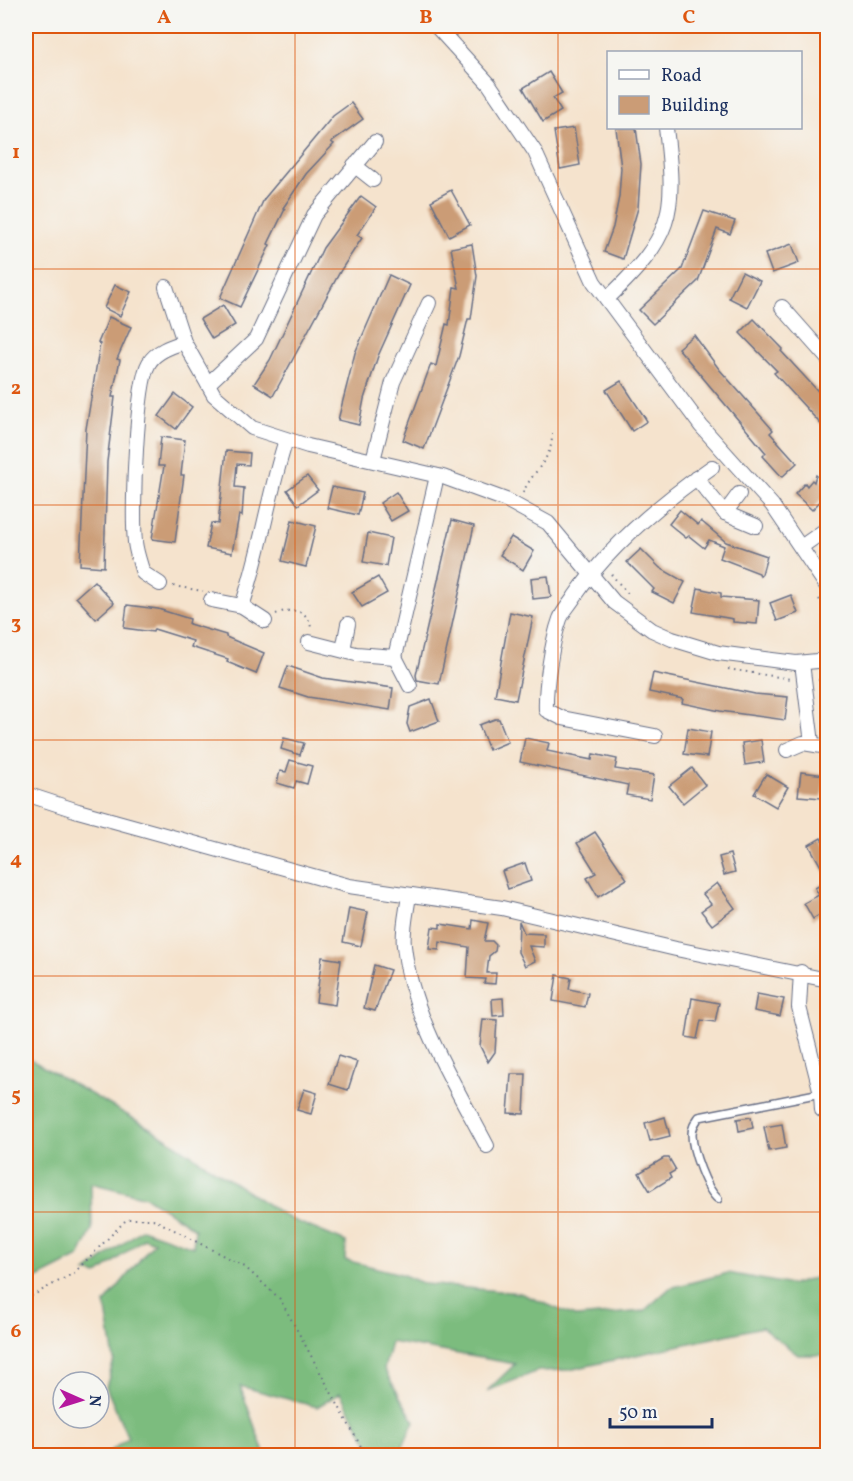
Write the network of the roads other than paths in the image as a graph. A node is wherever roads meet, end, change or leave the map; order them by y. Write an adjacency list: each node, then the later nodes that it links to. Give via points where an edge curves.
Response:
1 (436, 26): 7 (street, via 489,84 535,152 594,282)
2 (666, 129): 7 (street, via 673,188 659,240 644,263)
3 (375, 142): 4 (street)
4 (354, 165): 5 (street); 12 (street, via 314,215 256,339)
5 (374, 180)
6 (166, 287): 10 (street)
7 (607, 299): 22 (street, via 701,426 772,505)
8 (429, 303): 14 (street, via 393,382)
9 (782, 307): 11 (street)
10 (184, 342): 12 (street); 24 (street, via 164,349 149,362 142,387 134,498 135,544 143,573)
11 (828, 359)
12 (208, 384): 13 (street, via 214,395 252,428)
13 (286, 440): 14 (street); 27 (street)
14 (373, 460): 16 (street)
15 (712, 467): 17 (street)
16 (438, 476): 23 (street, via 506,500 548,523); 32 (street)
17 (696, 478): 19 (street); 23 (street)
18 (739, 494): 19 (street)
19 (725, 513): 20 (street)
20 (756, 526)
21 (828, 528): 22 (street)
22 (801, 548): 25 (street)
23 (589, 575): 34 (street, via 614,602 652,630 672,639 718,653); 36 (street, via 560,618 545,694 546,710 562,718)
24 (160, 584)
25 (828, 588)
26 (211, 600): 27 (street)
27 (242, 606): 28 (street)
28 (264, 621)
29 (348, 624): 31 (street)
30 (309, 642): 31 (street)
31 (343, 650): 32 (street)
32 (395, 657): 35 (street)
33 (828, 660): 34 (street)
34 (802, 663): 37 (street)
35 (410, 686)
36 (655, 736)
37 (812, 743): 38 (street); 39 (street)
38 (828, 747)
39 (787, 750)
40 (26, 794): 41 (street, via 349,886)
41 (409, 895): 42 (street, via 502,908 676,949); 46 (street, via 404,943 411,987 439,1053)
42 (801, 972): 43 (street); 44 (street, via 799,1007)
43 (828, 980)
44 (821, 1093): 45 (street); 47 (lane, via 699,1118 693,1125 692,1136 708,1191)
45 (822, 1110)
46 (487, 1146)
47 (718, 1199)

